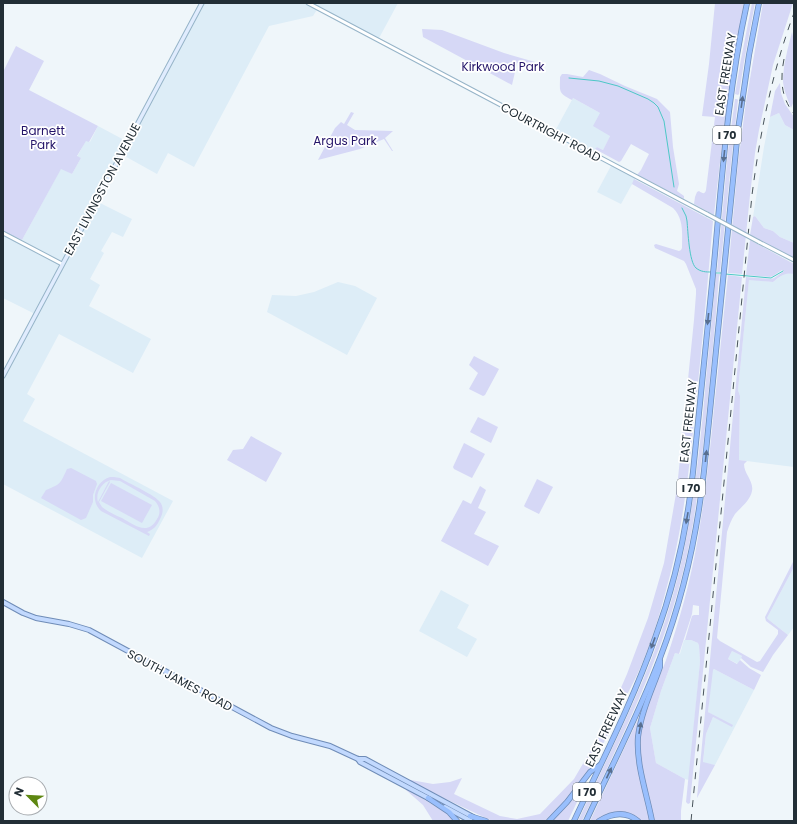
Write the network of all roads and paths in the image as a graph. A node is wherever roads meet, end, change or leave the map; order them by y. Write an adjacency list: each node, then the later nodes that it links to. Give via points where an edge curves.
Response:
1 (202, 3): 7 (main road, EAST LIVINGSTON AVENUE)
2 (308, 3): 6 (street, COURTRIGHT ROAD, bridge)
3 (748, 3): 12 (highway, EAST FREEWAY / I 70, one-way to 12, via 731,96 686,522 662,619 636,688)
4 (759, 3): 10 (highway, EAST FREEWAY / I 70, one-way to 4, via 684,584 699,513 738,130)
5 (3, 232): 7 (street)
6 (794, 260)
7 (62, 264): 8 (main road, EAST LIVINGSTON AVENUE)
8 (3, 376)
9 (3, 602): 11 (main road, SOUTH JAMES ROAD, via 30,616 88,630 261,723)
10 (660, 659): 20 (highway, EAST FREEWAY / I 70, one-way to 10); 23 (highway, one-way to 10, via 640,768 638,738 660,667)
11 (358, 758): 13 (main road, SOUTH JAMES ROAD, via 360,762); 14 (main road, SOUTH JAMES ROAD)
12 (601, 764): 18 (highway, via 590,772); 19 (highway, EAST FREEWAY / I 70)
13 (428, 798): 14 (main road, SOUTH JAMES ROAD); 15 (highway, via 449,812)
14 (470, 818): 16 (main road, SOUTH JAMES ROAD); 17 (highway)
15 (457, 821)
16 (479, 821)
17 (486, 821)
18 (549, 821)
19 (574, 821)
20 (586, 821)
21 (599, 821): 22 (highway, via 606,816 618,814)
22 (638, 821)
23 (652, 821)

